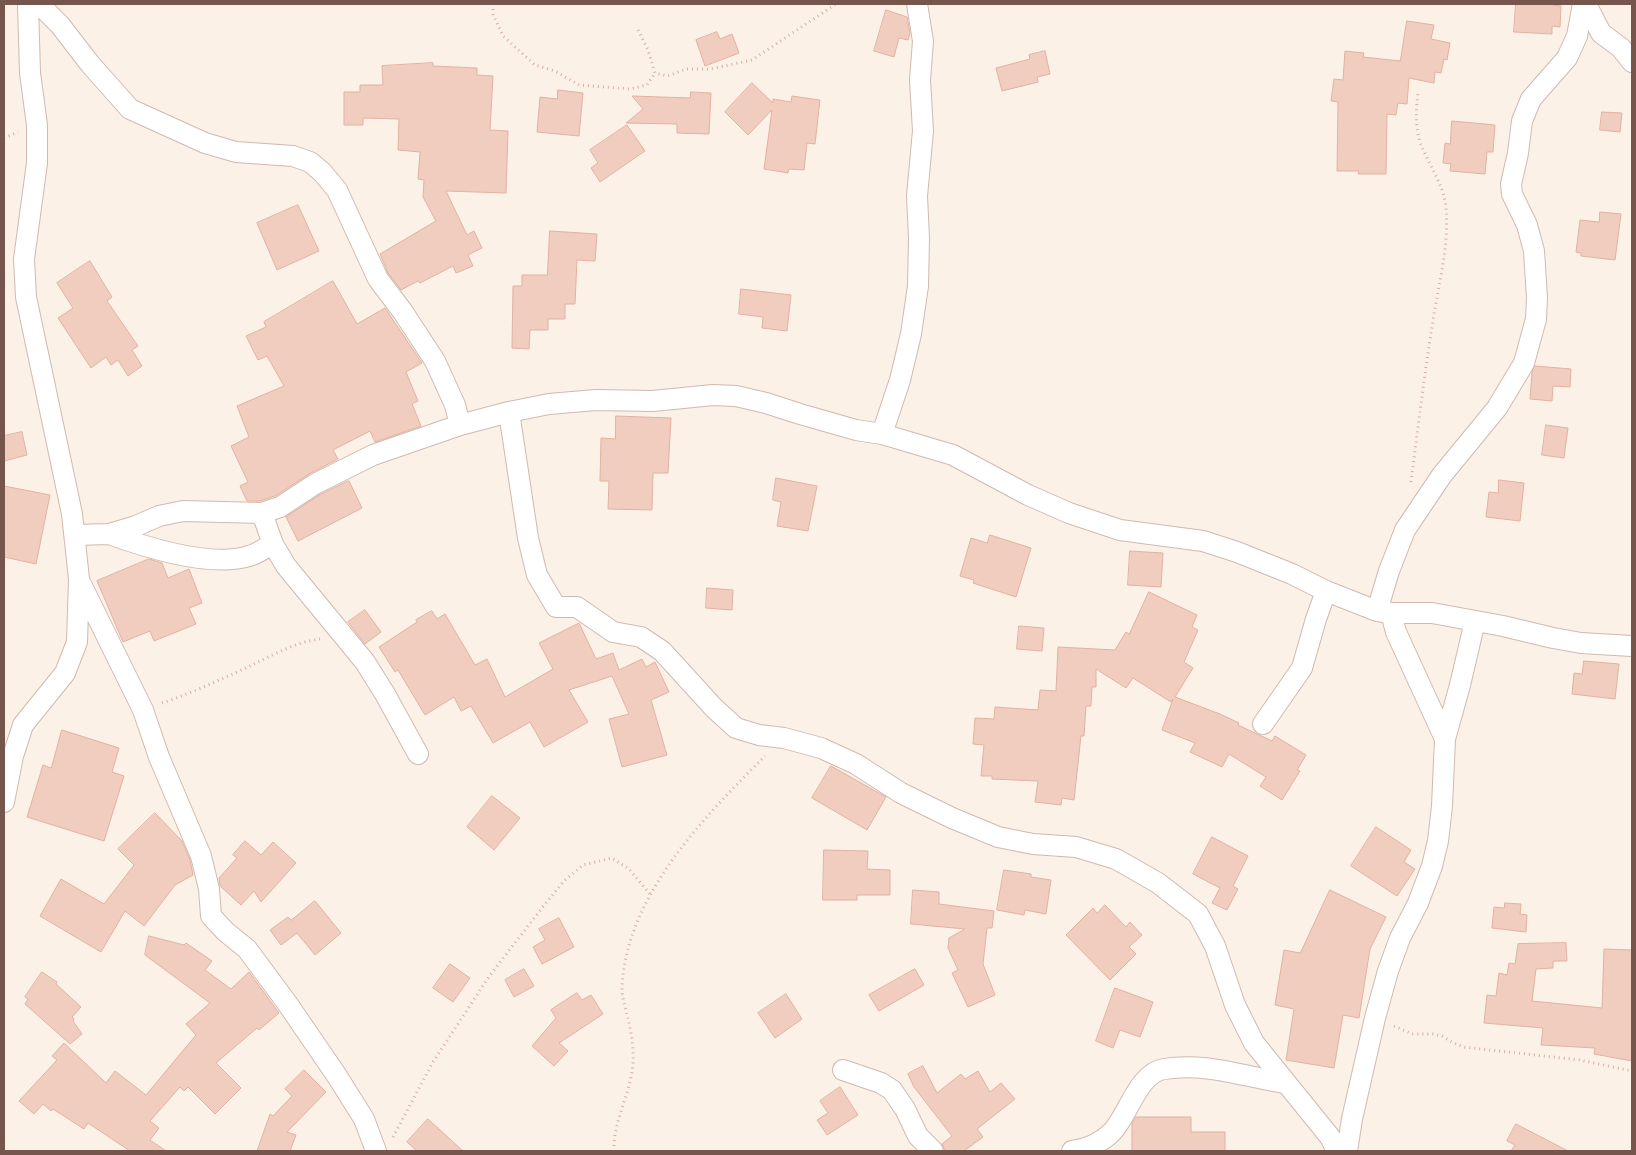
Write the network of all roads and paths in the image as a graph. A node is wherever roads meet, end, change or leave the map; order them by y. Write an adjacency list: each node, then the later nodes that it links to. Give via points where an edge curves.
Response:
1 (28, 4): 17 (street, via 30,72 37,125 36,163 24,259 26,297)
2 (40, 4): 12 (street, via 130,109 205,143 236,152 293,156 310,162 322,172 337,190 378,279 435,361 455,405)
3 (493, 4): 9 (path, via 493,14 503,36 535,65 555,71 579,85 630,89 647,85)
4 (836, 4): 9 (path, via 752,60 710,69 686,69 668,76)
5 (917, 4): 13 (street, via 923,41 920,80 923,130 917,196 918,286 911,334)
6 (1584, 4): 8 (street, via 1601,33 1621,48); 21 (street, via 1577,36 1567,58 1532,99 1522,121 1511,184 1534,251 1536,319 1524,363 1497,408 1442,475 1406,530 1389,571)
7 (638, 30): 9 (path)
8 (1632, 62)
9 (655, 73)
10 (1418, 93): 14 (path, via 1416,110 1420,142 1442,188 1446,227)
11 (510, 412): 12 (street); 13 (street, via 549,404 596,400 653,401 736,396 856,430); 28 (street, via 528,538 537,575 556,606 577,607 613,632 641,637 662,651 736,728)
12 (460, 425): 15 (street, via 372,455 315,484 280,507)
13 (882, 434): 20 (street, via 953,455 1069,513 1120,530 1203,541 1292,574)
14 (1410, 492)
15 (262, 513): 16 (street, via 183,512 159,516); 18 (street)
16 (109, 534): 17 (street); 18 (street, via 208,560 249,556)
17 (75, 535): 19 (street)
18 (273, 544): 23 (street, via 286,566)
19 (78, 579): 25 (street); 27 (street, via 77,642 65,673)
20 (1326, 591): 21 (street); 26 (street, via 1302,668)
21 (1384, 612): 22 (street, via 1432,613); 29 (street)
22 (1475, 621): 24 (street, via 1581,643); 29 (street)
23 (347, 641): 25 (path, via 328,638 308,641 185,696); 30 (street, via 365,662)
24 (1632, 646)
25 (143, 710): 38 (street, via 201,856 211,916 247,949 282,996 364,1118)
26 (1263, 724)
27 (13, 727): 31 (street, via 13,756)
28 (784, 738): 32 (path, via 726,795 686,843); 36 (street, via 821,748 856,764 901,793 998,837 1076,847 1116,859 1158,883 1198,914 1215,946 1235,1004 1254,1044)
29 (1445, 739): 33 (street, via 1442,806 1432,866 1400,938)
30 (418, 754)
31 (4, 802)
32 (650, 895): 37 (path, via 629,869 612,858 583,865 564,881 490,976 433,1062); 39 (path, via 634,928 624,963 622,992 634,1053 632,1077 613,1137)
33 (1375, 1018): 35 (path, via 1412,1034 1442,1036 1463,1047 1580,1060); 43 (street)
34 (843, 1070): 40 (street, via 892,1090 918,1136)
35 (1632, 1071)
36 (1285, 1083): 41 (street, via 1210,1068 1163,1069 1150,1074 1113,1131 1100,1142); 42 (street, via 1330,1138)
37 (392, 1139)
38 (376, 1151)
39 (614, 1151)
40 (933, 1151)
41 (1072, 1151)
42 (1336, 1151)
43 (1347, 1151)

